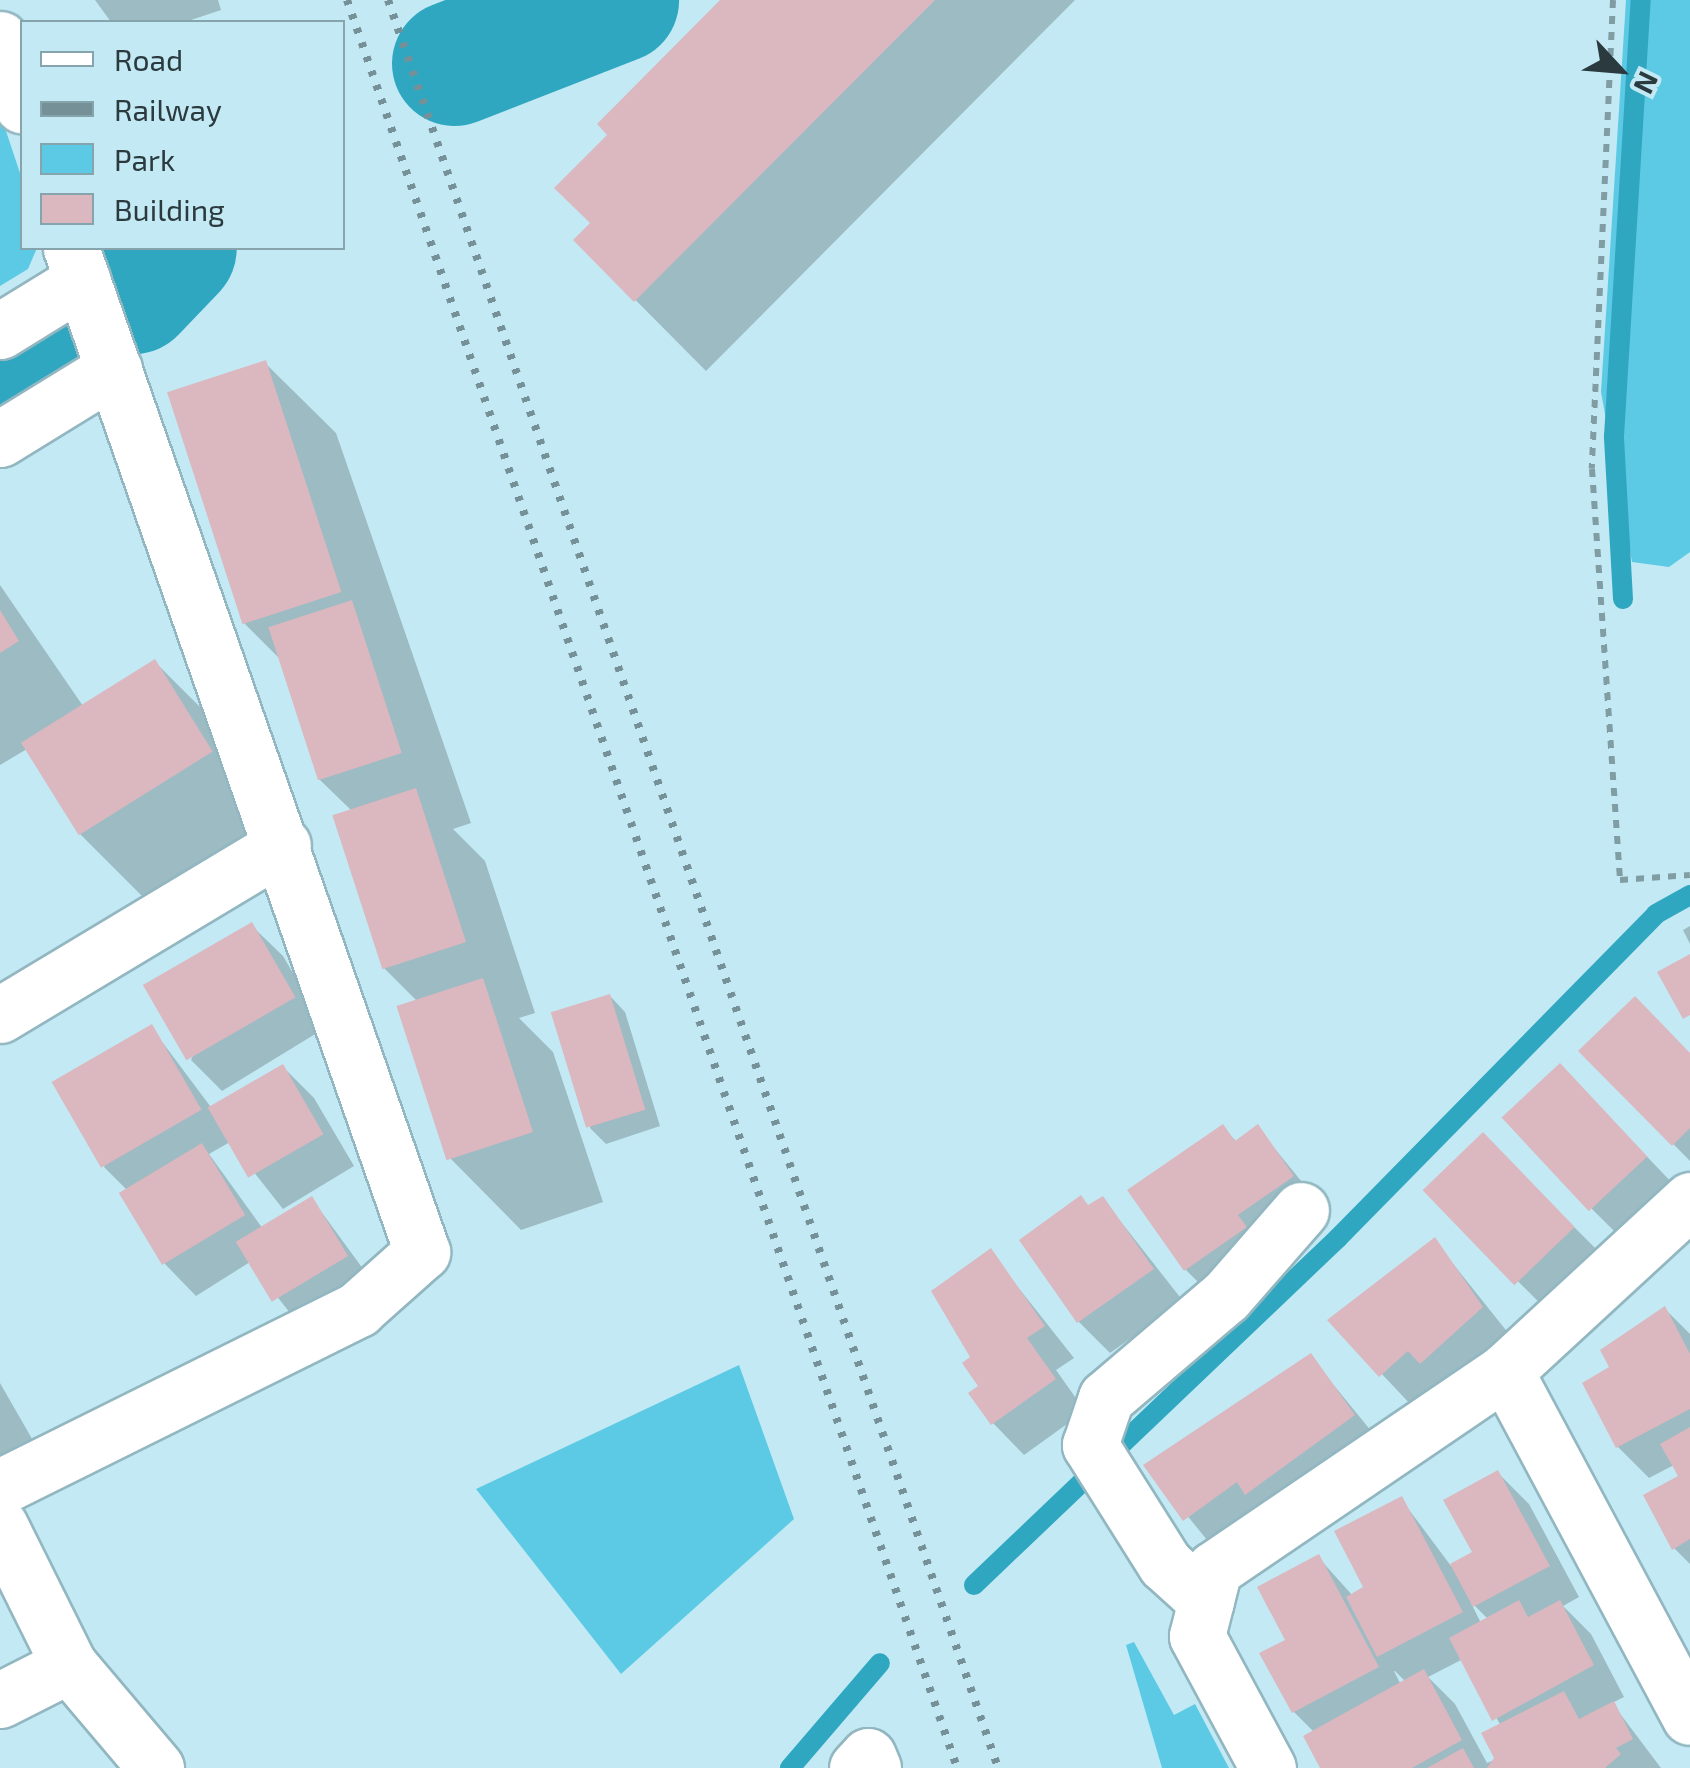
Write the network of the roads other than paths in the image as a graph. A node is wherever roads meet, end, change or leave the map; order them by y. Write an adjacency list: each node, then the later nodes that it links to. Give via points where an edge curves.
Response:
1 (0, 40): 2 (street)
2 (20, 99)
3 (77, 264): 4 (street); 5 (street)
4 (0, 330)
5 (114, 368): 6 (street); 7 (street)
6 (0, 438)
7 (283, 845): 8 (street); 12 (street, via 422,1252 358,1309)
8 (0, 1015)
9 (1690, 1200): 11 (street)
10 (1301, 1210): 14 (street, via 1226,1296 1106,1398 1099,1460 1165,1564)
11 (1505, 1372): 14 (street, via 1214,1569); 17 (street)
12 (0, 1487)
13 (0, 1526): 15 (street)
14 (1206, 1602): 21 (street, via 1197,1636)
15 (69, 1665): 16 (street); 18 (street)
16 (0, 1700)
17 (1690, 1718)
18 (156, 1768)
19 (857, 1768): 20 (street, via 868,1756)
20 (873, 1768)
21 (1268, 1768)

